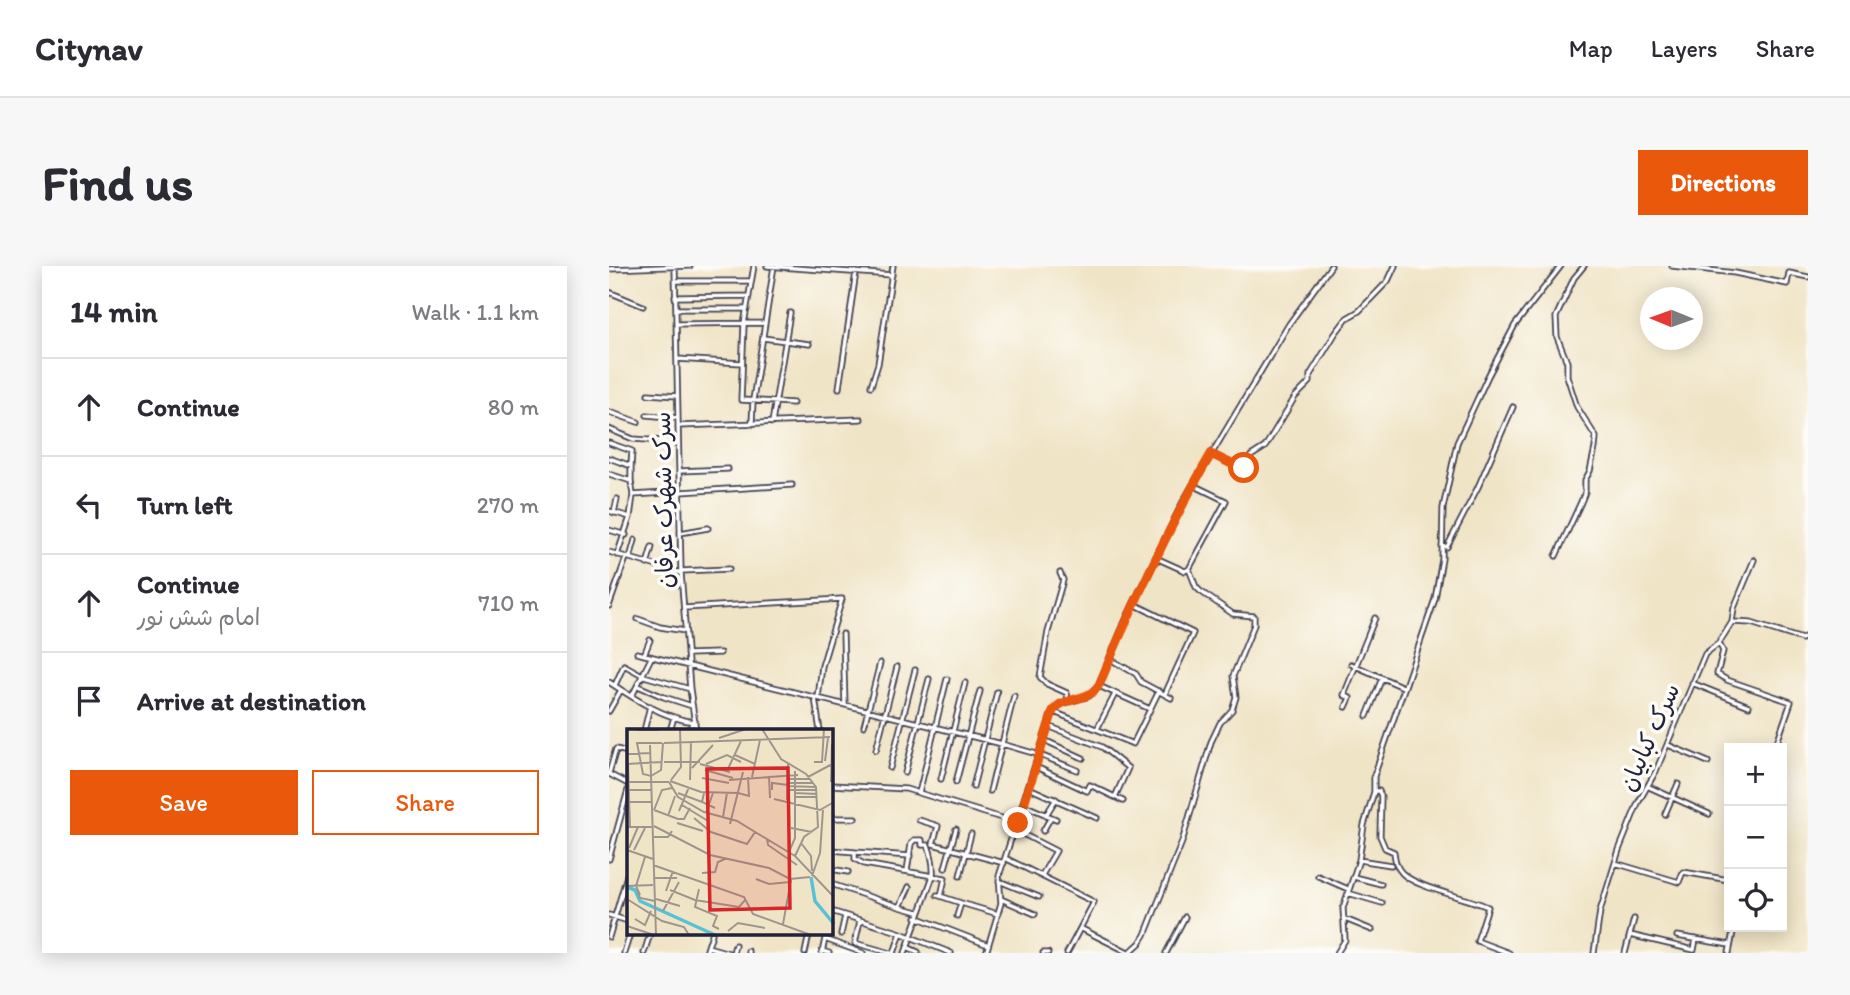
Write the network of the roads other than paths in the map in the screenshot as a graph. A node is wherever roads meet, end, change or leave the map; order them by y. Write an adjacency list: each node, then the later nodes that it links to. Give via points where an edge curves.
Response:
1 (675, 266): 2 (street); 12 (street); 20 (street, سرک شهرک عرفان)
2 (690, 266)
3 (754, 266): 21 (street)
4 (767, 266): 13 (street)
5 (854, 266): 17 (street)
6 (893, 266): 18 (street)
7 (1331, 266): 56 (street)
8 (1395, 266): 56 (street, via 1388,281 1335,334 1310,382 1295,397 1265,447 1251,456 1244,468)
9 (1561, 266): 75 (street, via 1515,325 1458,443 1443,509)
10 (1584, 266): 79 (street, via 1556,317 1557,337 1577,407 1596,438 1585,492)
11 (1672, 266): 19 (street, via 1787,284 1789,273)
12 (646, 267): 16 (street)
13 (774, 267): 14 (street); 29 (street)
14 (797, 268): 15 (street)
15 (813, 268): 17 (street)
16 (609, 269)
17 (855, 272): 18 (street); 38 (street)
18 (892, 275): 37 (street)
19 (1808, 277)
20 (675, 281): 21 (street); 24 (street, سرک شهرک عرفان)
21 (751, 281): 23 (street)
22 (609, 292): 25 (street)
23 (749, 296): 24 (street); 27 (street)
24 (675, 297): 26 (street, سرک شهرک عرفان)
25 (643, 306)
26 (676, 309): 27 (street); 30 (street, سرک شهرک عرفان)
27 (747, 309): 31 (street)
28 (790, 313): 33 (street)
29 (765, 323): 31 (street); 32 (street)
30 (676, 324): 31 (street); 35 (street, سرک شهرک عرفان)
31 (744, 324): 36 (street)
32 (763, 338): 33 (street); 41 (street)
33 (786, 341): 34 (street); 42 (street)
34 (809, 344)
35 (677, 358): 36 (street); 40 (street, سرک شهرک عرفان)
36 (742, 363): 41 (street, via 741,400)
37 (871, 386)
38 (839, 388)
39 (647, 394): 40 (street)
40 (677, 396): 47 (street, سرک شهرک عرفان)
41 (753, 400): 42 (street); 51 (street)
42 (777, 402): 43 (street); 50 (street)
43 (793, 403)
44 (1513, 407): 75 (street, via 1478,487 1447,547)
45 (609, 412): 49 (street)
46 (647, 415): 47 (street)
47 (678, 418): 52 (street, سرک شهرک عرفان)
48 (861, 419): 50 (street)
49 (638, 422)
50 (772, 423): 51 (street)
51 (752, 424): 52 (street)
52 (678, 426): 54 (street, سرک شهرک عرفان)
53 (609, 429): 54 (street, via 633,439)
54 (678, 442): 60 (street, سرک شهرک عرفان)
55 (609, 443): 58 (street, via 632,452)
56 (1211, 454): 64 (street)
57 (609, 458): 58 (street)
58 (631, 466): 62 (street)
59 (728, 469): 60 (street)
60 (679, 471): 65 (street, سرک شهرک عرفان)
61 (609, 474): 62 (street)
62 (631, 481): 66 (street)
63 (792, 485): 65 (street)
64 (1193, 485): 81 (street); 85 (street, via 1226,501)
65 (679, 491): 66 (street); 72 (street, سرک شهرک عرفان)
66 (633, 495): 69 (street)
67 (617, 499): 68 (street)
68 (611, 512): 69 (street)
69 (630, 517): 73 (street)
70 (708, 528): 72 (street)
71 (609, 530): 73 (street)
72 (680, 533): 86 (street, سرک شهرک عرفان)
73 (625, 535): 78 (street)
74 (635, 540): 80 (street)
75 (1442, 546): 120 (street, via 1435,599)
76 (652, 547): 83 (street)
77 (609, 552): 78 (street)
78 (617, 555): 80 (street)
79 (1556, 556)
80 (628, 558): 83 (street); 89 (street)
81 (1155, 559): 85 (street); 88 (street)
82 (1755, 560): 93 (street, سرک کبابیان)
83 (647, 564): 86 (street)
84 (729, 569): 86 (street)
85 (1189, 569): 284 (street, via 1200,591 1233,614 1254,616 1254,625 1233,676 1236,697 1232,710 1211,742 1182,842 1145,935)
86 (681, 572): 90 (street, سرک شهرک عرفان)
87 (1060, 573): 132 (street, via 1063,580 1040,677 1067,693)
88 (1134, 604): 104 (street); 127 (street, via 1193,634)
89 (609, 606)
90 (684, 608): 94 (street, سرک شهرک عرفان); 130 (street, via 842,599)
91 (1375, 618): 106 (street)
92 (638, 619): 94 (street)
93 (1732, 622): 96 (street, via 1751,623 1802,639); 98 (street, سرک کبابیان)
94 (685, 631): 101 (street, سرک شهرک عرفان)
95 (843, 634): 133 (street)
96 (1808, 635)
97 (650, 640): 102 (street)
98 (1719, 643): 116 (street, سرک کبابیان, via 1705,654); 161 (street, via 1723,651 1717,674 1791,702)
99 (637, 653): 102 (street)
100 (720, 653): 101 (street)
101 (687, 654): 107 (street, سرک شهرک عرفان)
102 (643, 655): 103 (street)
103 (651, 657): 107 (street); 110 (street)
104 (1110, 659): 119 (street); 124 (street)
105 (880, 663): 140 (street)
106 (1353, 665): 111 (street); 137 (street, via 1343,695 1349,698)
107 (688, 666): 122 (street, سرک شهرک عرفان); 130 (street)
108 (897, 667): 142 (street)
109 (915, 670): 145 (street)
110 (643, 676): 117 (street, via 624,665); 118 (street); 122 (street)
111 (1382, 678): 120 (street); 143 (street)
112 (947, 679): 150 (street)
113 (929, 680): 147 (street)
114 (609, 682): 117 (street)
115 (965, 683): 157 (street)
116 (1692, 683): 136 (street); 163 (street, سرک کبابیان)
117 (615, 685): 121 (street)
118 (638, 686): 128 (street); 135 (street)
119 (1099, 686): 126 (street); 132 (street, via 1089,696)
120 (1403, 687): 182 (street, via 1374,776)
121 (621, 690): 128 (street); 139 (street)
122 (690, 690): 135 (street, سرک شهرک عرفان)
123 (980, 691): 158 (street)
124 (1159, 691): 127 (street); 138 (street)
125 (997, 692): 159 (street)
126 (1115, 694): 138 (street); 156 (street)
127 (1165, 694): 131 (street)
128 (632, 696): 134 (street)
129 (1014, 696): 162 (street)
130 (816, 698): 133 (street); 155 (street)
131 (1171, 698)
132 (1068, 701): 141 (street)
133 (845, 705): 140 (street)
134 (650, 706): 144 (street); 151 (street)
135 (693, 706): 146 (street, سرک شهرک عرفان)
136 (1749, 706)
137 (1346, 707)
138 (1150, 709): 156 (street, via 1133,744)
139 (609, 711)
140 (869, 711): 142 (street); 148 (street)
141 (1053, 711): 149 (street); 156 (street)
142 (885, 715): 145 (street); 164 (street)
143 (1367, 716)
144 (674, 717): 146 (street); 152 (street)
145 (902, 719): 147 (street); 170 (street)
146 (694, 722): 153 (street); 154 (street, سرک شهرک عرفان)
147 (918, 723): 150 (street); 172 (street)
148 (864, 726)
149 (1048, 726): 160 (street); 186 (street, via 1102,747 1128,768)
150 (935, 727): 157 (street); 184 (street)
151 (644, 729)
152 (671, 729)
153 (691, 729)
154 (696, 729)
155 (820, 729)
156 (1097, 729)
157 (953, 732): 158 (street); 174 (street)
158 (969, 736): 159 (street); 175 (street)
159 (985, 740): 162 (street); 179 (street)
160 (1044, 740): 166 (street); 167 (street)
161 (1777, 743)
162 (1002, 744): 166 (street); 183 (street)
163 (1668, 745): 168 (street); 181 (street, سرک کبابیان)
164 (876, 750)
165 (627, 752): 173 (street, via 617,749)
166 (1039, 755): 169 (street); 171 (street)
167 (1083, 758)
168 (1708, 762)
169 (1036, 767): 180 (street); 186 (street, via 1087,791 1090,785)
170 (890, 768)
171 (1077, 771)
172 (905, 773)
173 (609, 774): 176 (street)
174 (941, 779)
175 (956, 782)
176 (627, 784)
177 (1678, 784): 187 (street)
178 (833, 785): 184 (street)
179 (973, 787)
180 (1030, 788): 188 (street); 190 (street)
181 (1649, 788): 187 (street); 213 (street, سرک کبابیان, via 1638,803)
182 (1374, 790): 211 (street); 287 (street, via 1381,796 1380,836 1385,848 1394,852 1403,874 1425,887 1488,907 1477,941)
183 (991, 792)
184 (919, 793): 198 (street)
185 (627, 794): 204 (street)
186 (1115, 797): 189 (street)
187 (1671, 797): 191 (street); 192 (street)
188 (1056, 799): 193 (street); 196 (street)
189 (1123, 801)
190 (1024, 805): 193 (street); 198 (street)
191 (1665, 814)
192 (1709, 814)
193 (1051, 817): 201 (street)
194 (833, 818): 195 (street)
195 (855, 818)
196 (1097, 818)
197 (919, 820): 205 (street, via 938,826 933,844)
198 (1018, 823): 200 (street)
199 (956, 829): 205 (street)
200 (1015, 830): 212 (street); 220 (street, via 1056,851)
201 (1043, 831)
202 (609, 834): 204 (street)
203 (971, 834): 208 (street)
204 (615, 836): 210 (street)
205 (950, 848): 208 (street); 215 (street)
206 (833, 850): 207 (street)
207 (855, 852): 209 (street); 217 (street, via 859,862)
208 (966, 852): 212 (street); 222 (street)
209 (910, 856): 217 (street); 221 (street, via 914,840 928,845 935,866)
210 (609, 859)
211 (1359, 860): 214 (street); 224 (street)
212 (1005, 861): 220 (street); 226 (street)
213 (1615, 863): 225 (street, via 1679,882 1683,872); 288 (street, سرک کبابیان, via 1600,911)
214 (1391, 865)
215 (946, 868)
216 (833, 869): 218 (street)
217 (907, 871): 221 (street)
218 (848, 872)
219 (627, 875): 243 (street)
220 (1042, 875): 249 (street, via 1094,902)
221 (933, 876): 233 (street, via 945,878 939,895); 241 (street)
222 (960, 876)
223 (1318, 876): 230 (street)
224 (1354, 877): 227 (street); 230 (street)
225 (1724, 879)
226 (999, 881): 231 (street); 232 (street)
227 (1381, 884)
228 (833, 885): 235 (street)
229 (909, 887): 235 (street)
230 (1348, 892): 234 (street); 245 (street)
231 (1039, 897)
232 (1001, 899): 237 (street); 238 (street)
233 (961, 903): 237 (street); 242 (street)
234 (1383, 903)
235 (900, 906): 241 (street)
236 (833, 912): 240 (street)
237 (998, 914): 266 (street)
238 (1035, 914)
239 (609, 915): 243 (street)
240 (845, 915): 247 (street); 253 (street)
241 (917, 915): 259 (street); 266 (street)
242 (957, 916)
243 (615, 917): 248 (street); 261 (street)
244 (1185, 917): 285 (street)
245 (1344, 919): 250 (street); 286 (street, via 1345,940)
246 (1634, 919): 254 (street)
247 (860, 920): 252 (street); 265 (street, via 855,943)
248 (627, 921)
249 (1081, 928): 283 (street); 284 (street)
250 (1372, 930)
251 (1733, 932): 267 (street)
252 (901, 933): 259 (street); 279 (street)
253 (841, 934)
254 (1630, 935): 263 (street, via 1694,950); 289 (street)
255 (629, 936): 272 (street)
256 (649, 936): 273 (street)
257 (711, 936): 268 (street)
258 (809, 936): 276 (street)
259 (910, 936): 269 (street); 281 (street)
260 (1677, 936): 263 (street)
261 (609, 937)
262 (825, 937): 270 (street); 278 (street)
263 (1696, 939): 267 (street)
264 (735, 945): 275 (street)
265 (864, 945): 278 (street); 279 (street)
266 (988, 945): 282 (street)
267 (1730, 945): 290 (street)
268 (708, 947): 274 (street); 275 (street)
269 (907, 947): 271 (street); 280 (street)
270 (822, 952): 277 (street)
271 (918, 952)
272 (624, 953)
273 (644, 953)
274 (706, 953)
275 (731, 953)
276 (805, 953)
277 (829, 953)
278 (862, 953)
279 (893, 953)
280 (905, 953)
281 (951, 953)
282 (986, 953)
283 (1067, 953)
284 (1130, 953)
285 (1166, 953)
286 (1337, 953)
287 (1509, 953)
288 (1594, 953)
289 (1625, 953)
290 (1729, 953)

